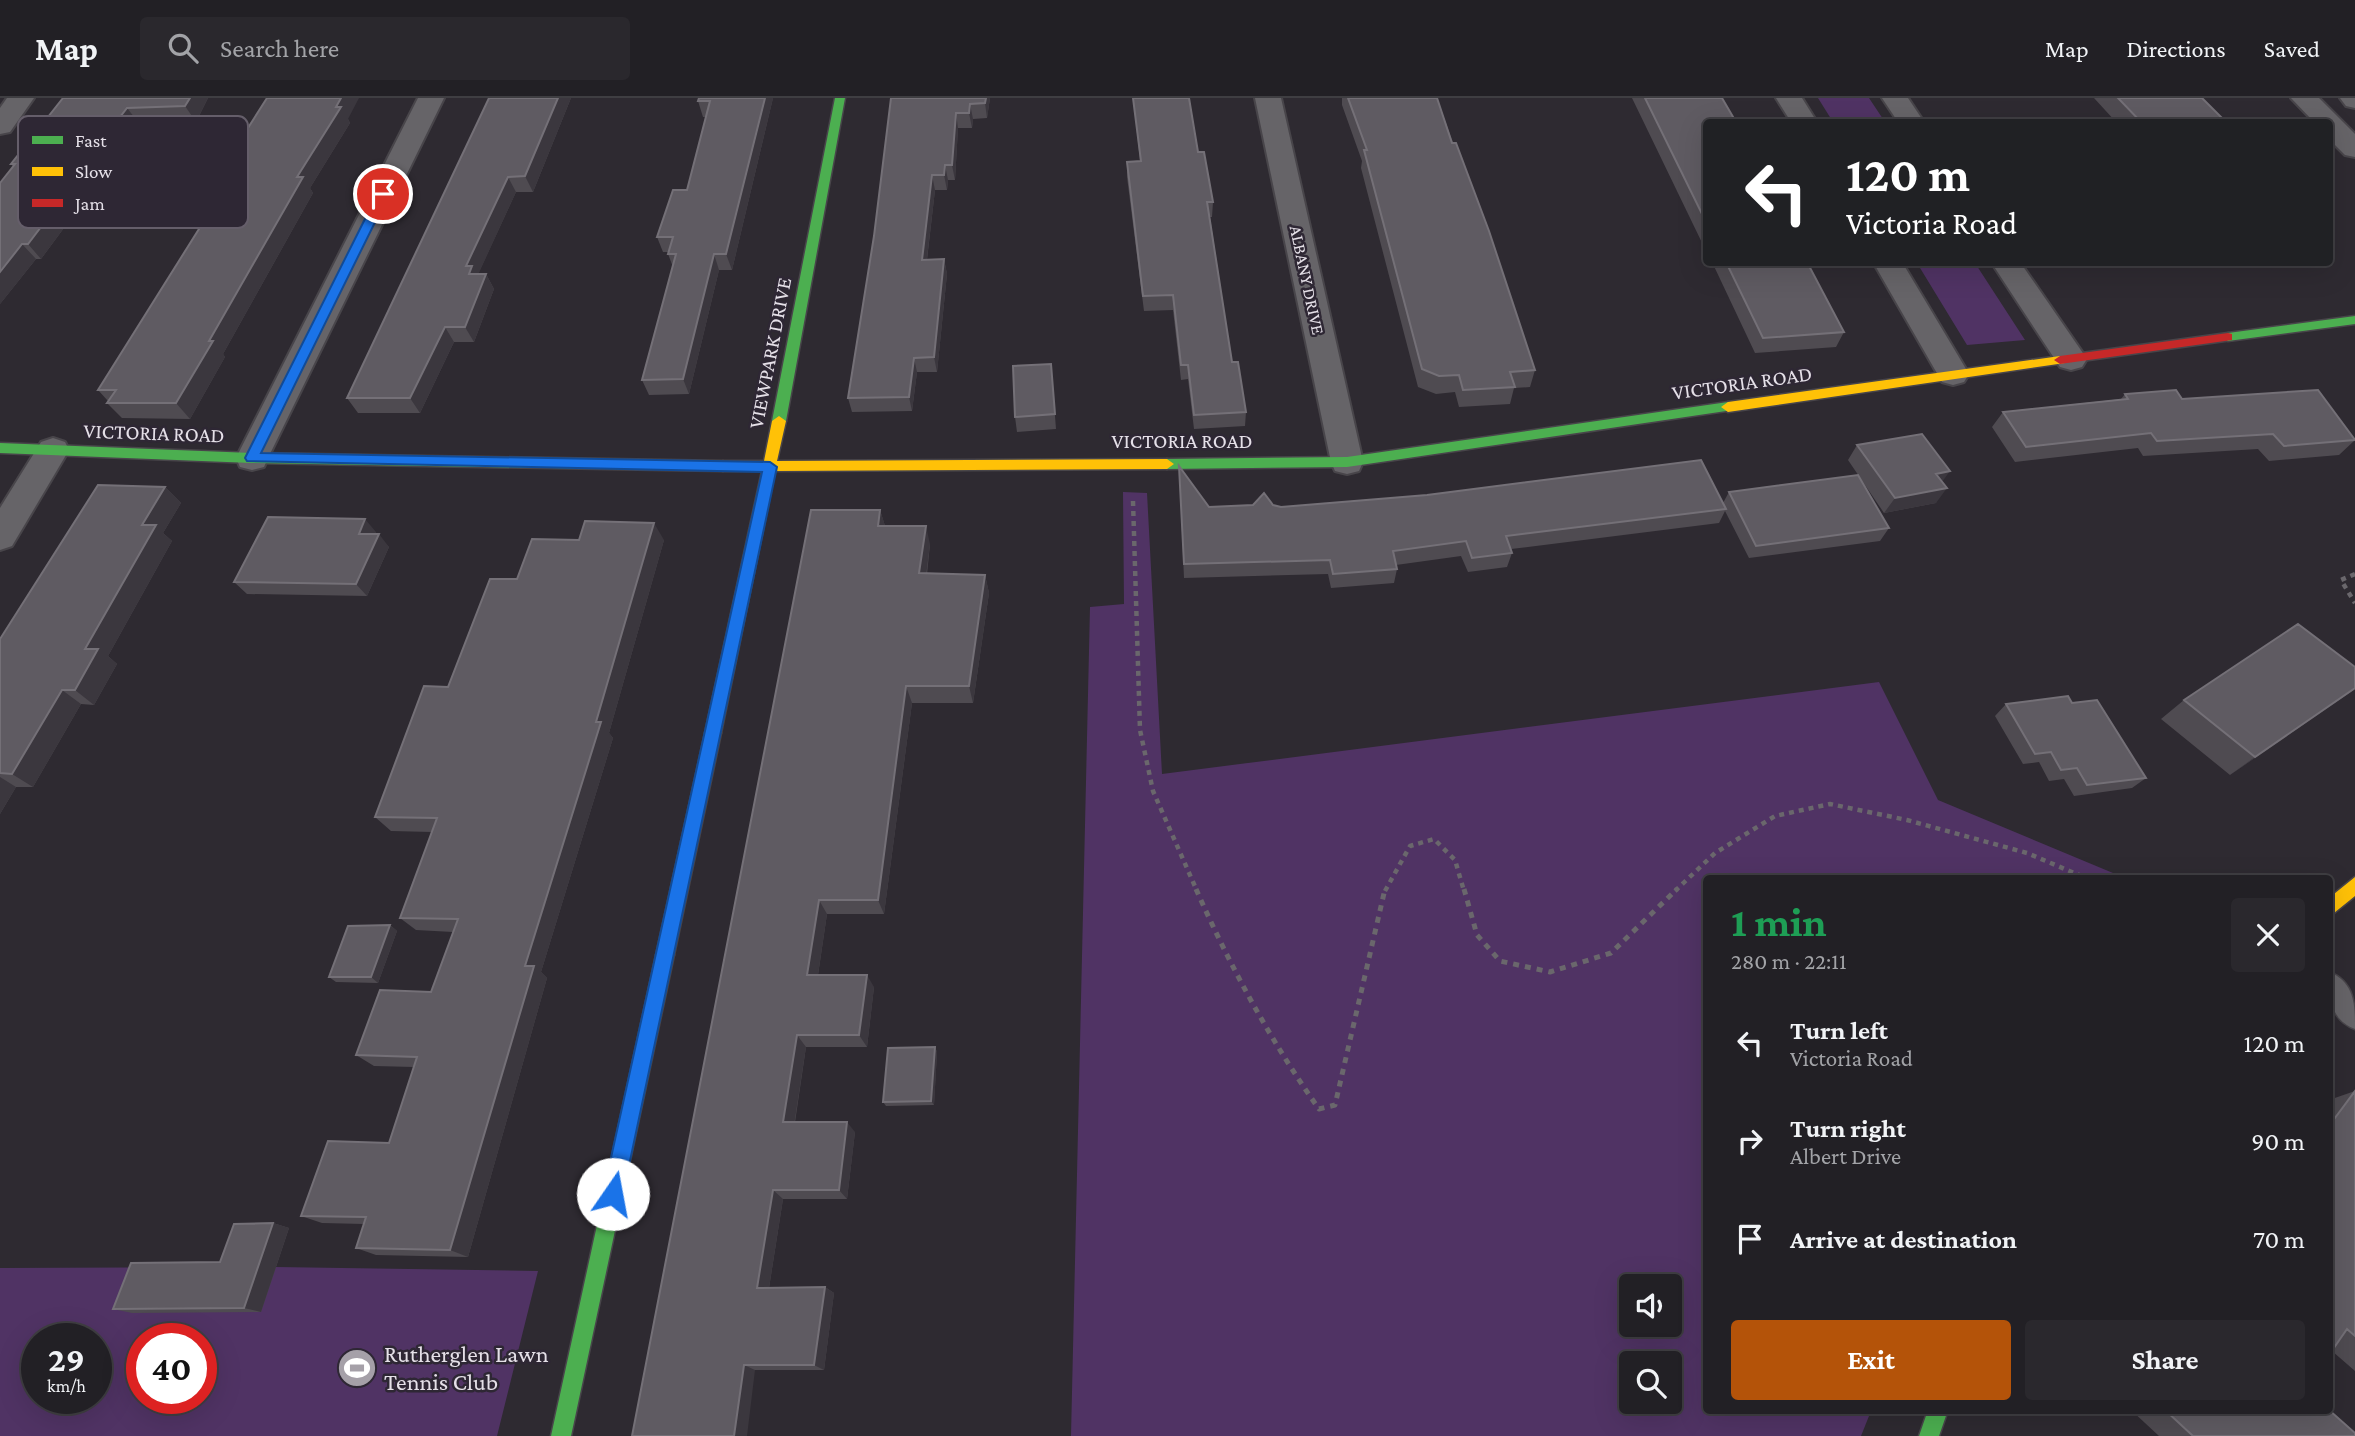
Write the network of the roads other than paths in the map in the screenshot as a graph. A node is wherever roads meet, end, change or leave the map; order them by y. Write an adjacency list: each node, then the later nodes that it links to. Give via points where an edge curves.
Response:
1 (20, 98): 11 (street)
2 (431, 98): 21 (street)
3 (840, 98): 23 (street, VIEWPARK DRIVE)
4 (1268, 98): 22 (street, ALBANY DRIVE)
5 (1789, 98): 8 (street)
6 (1895, 98): 9 (street)
7 (2304, 98): 10 (street)
8 (1802, 119)
9 (1909, 119)
10 (2325, 119)
11 (0, 125)
12 (2333, 127): 13 (street)
13 (2355, 149)
14 (1889, 266): 18 (street)
15 (2008, 266): 17 (street)
16 (2355, 320): 17 (street, VICTORIA ROAD)
17 (2071, 359): 18 (street, VICTORIA ROAD)
18 (1953, 374): 22 (street, VICTORIA ROAD)
19 (0, 448): 20 (street, VICTORIA ROAD)
20 (53, 450): 21 (street, VICTORIA ROAD); 24 (street)
21 (252, 458): 23 (street, VICTORIA ROAD)
22 (1347, 462): 23 (street, VICTORIA ROAD)
23 (770, 467): 30 (street, VIEWPARK DRIVE)
24 (0, 537)
25 (2355, 884): 26 (street)
26 (2333, 905)
27 (2333, 989): 28 (lane)
28 (2355, 1017)
29 (1937, 1414): 31 (street)
30 (561, 1436)
31 (1929, 1436)

